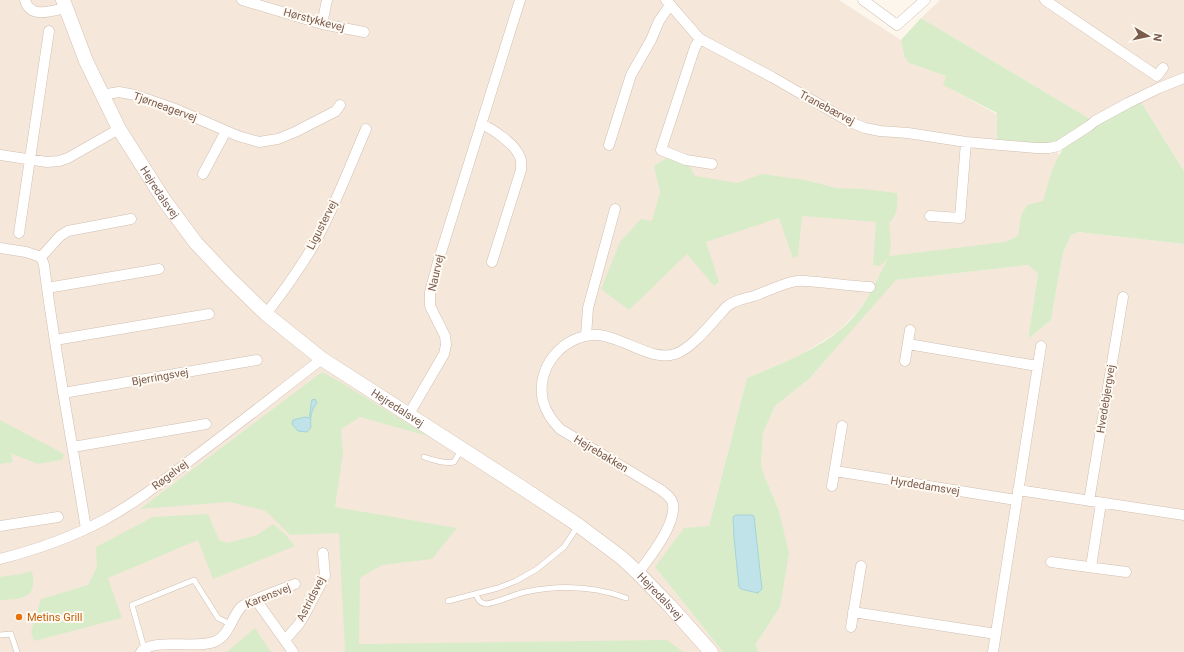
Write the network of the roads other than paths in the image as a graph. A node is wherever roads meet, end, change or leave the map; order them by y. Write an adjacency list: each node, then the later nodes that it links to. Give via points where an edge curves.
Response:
1 (25, 0): 9 (street, Hejredalsvej, via 31,11 40,12)
2 (242, 0): 10 (street, Hørstykkevej)
3 (327, 0): 10 (street)
4 (520, 0): 18 (street, Naurvej)
5 (863, 0): 6 (street, via 897,25)
6 (925, 0)
7 (1045, 0): 14 (street, via 1157,76)
8 (668, 2): 13 (street, Tranebærvej); 23 (street, Tranebærvej, via 651,40 631,75)
9 (64, 4): 16 (street, Hejredalsvej)
10 (322, 24): 12 (street, Hørstykkevej)
11 (49, 31): 25 (street)
12 (364, 32)
13 (700, 39): 22 (street, Tranebærvej, via 850,122 880,131); 26 (street, via 695,47 662,150 686,160)
14 (1163, 68)
15 (1184, 78): 22 (street, Tranebærvej, via 1095,121 1058,146 1036,148)
16 (101, 95): 19 (street, Hejredalsvej); 21 (street, Tjørneagervej, via 119,92 135,95)
17 (340, 105): 21 (street, Tjørneagervej, via 336,111 278,139 259,142)
18 (481, 124): 34 (street, via 490,128 516,150 522,162); 51 (street, Naurvej, via 430,292 430,306 445,336 444,354)
19 (119, 129): 25 (street, via 63,160 47,162); 40 (street, Hejredalsvej, via 164,200 196,243)
20 (366, 129): 40 (street, Ligustervej, via 313,245)
21 (226, 131): 27 (street)
22 (966, 142): 29 (street, via 960,218)
23 (609, 145)
24 (0, 155): 25 (street)
25 (30, 159): 31 (street)
26 (712, 164)
27 (203, 174)
28 (615, 209): 42 (street, via 588,308)
29 (930, 216)
30 (131, 219): 33 (street, via 68,231)
31 (19, 233)
32 (0, 248): 33 (street)
33 (41, 257): 37 (street)
34 (492, 262)
35 (159, 269): 37 (street)
36 (870, 287): 42 (street, Hejrebakken, via 798,280 729,305 692,343 675,354 655,354 606,336)
37 (47, 288): 43 (street)
38 (1123, 297): 61 (street, Hvedebjergvej)
39 (209, 314): 43 (street)
40 (266, 314): 46 (street, Hejredalsvej)
41 (910, 330): 44 (street)
42 (586, 336): 74 (street, Hejrebakken, via 563,346 554,355 543,377 543,400 552,420 560,429 661,490 673,504 666,534)
43 (55, 340): 50 (street)
44 (908, 344): 48 (street); 49 (street)
45 (1041, 346): 49 (street)
46 (322, 359): 51 (street, Hejredalsvej); 67 (street, Røgelvej, via 144,495 119,512)
47 (257, 360): 50 (street, Bjerringsvej)
48 (905, 360)
49 (1037, 366): 59 (street)
50 (64, 393): 54 (street)
51 (409, 414): 55 (street, Hejredalsvej)
52 (206, 424): 54 (street)
53 (842, 426): 57 (street)
54 (73, 447): 67 (street)
55 (462, 449): 56 (lane, via 454,462 450,463); 65 (street, Hejredalsvej)
56 (424, 457)
57 (835, 471): 58 (street); 60 (street, Hyrdedamsvej)
58 (832, 486)
59 (1018, 490): 60 (street); 61 (street)
60 (1016, 500): 83 (street)
61 (1089, 501): 62 (street)
62 (1101, 503): 63 (street); 72 (street)
63 (1184, 515)
64 (58, 517): 66 (street)
65 (578, 525): 74 (street, Hejredalsvej); 76 (lane, via 564,547 537,569 516,581)
66 (0, 526)
67 (86, 529): 69 (street, Røgelvej, via 33,550)
68 (323, 553): 85 (street, Astridsvej, via 325,576 299,624)
69 (0, 559)
70 (1051, 562): 72 (street)
71 (861, 566): 80 (street)
72 (1091, 567): 73 (street)
73 (1126, 572)
74 (638, 573): 89 (street, Hejredalsvej)
75 (295, 584): 78 (street, Karensvej)
76 (476, 594): 77 (lane, via 478,600 486,604 545,588 595,589); 79 (lane)
77 (626, 598)
78 (256, 600): 81 (street, Karensvej, via 242,606); 85 (street)
79 (448, 601)
80 (853, 612): 82 (street); 83 (street)
81 (230, 624): 86 (street, Karensvej, via 224,635 216,641 205,644 157,645); 86 (lane, via 218,618 194,580 132,605)
82 (850, 627)
83 (996, 634): 90 (street)
84 (0, 635): 87 (lane, via 11,634)
85 (285, 640): 88 (street)
86 (142, 650)
87 (17, 652)
88 (293, 652)
89 (711, 652)
90 (993, 652)

